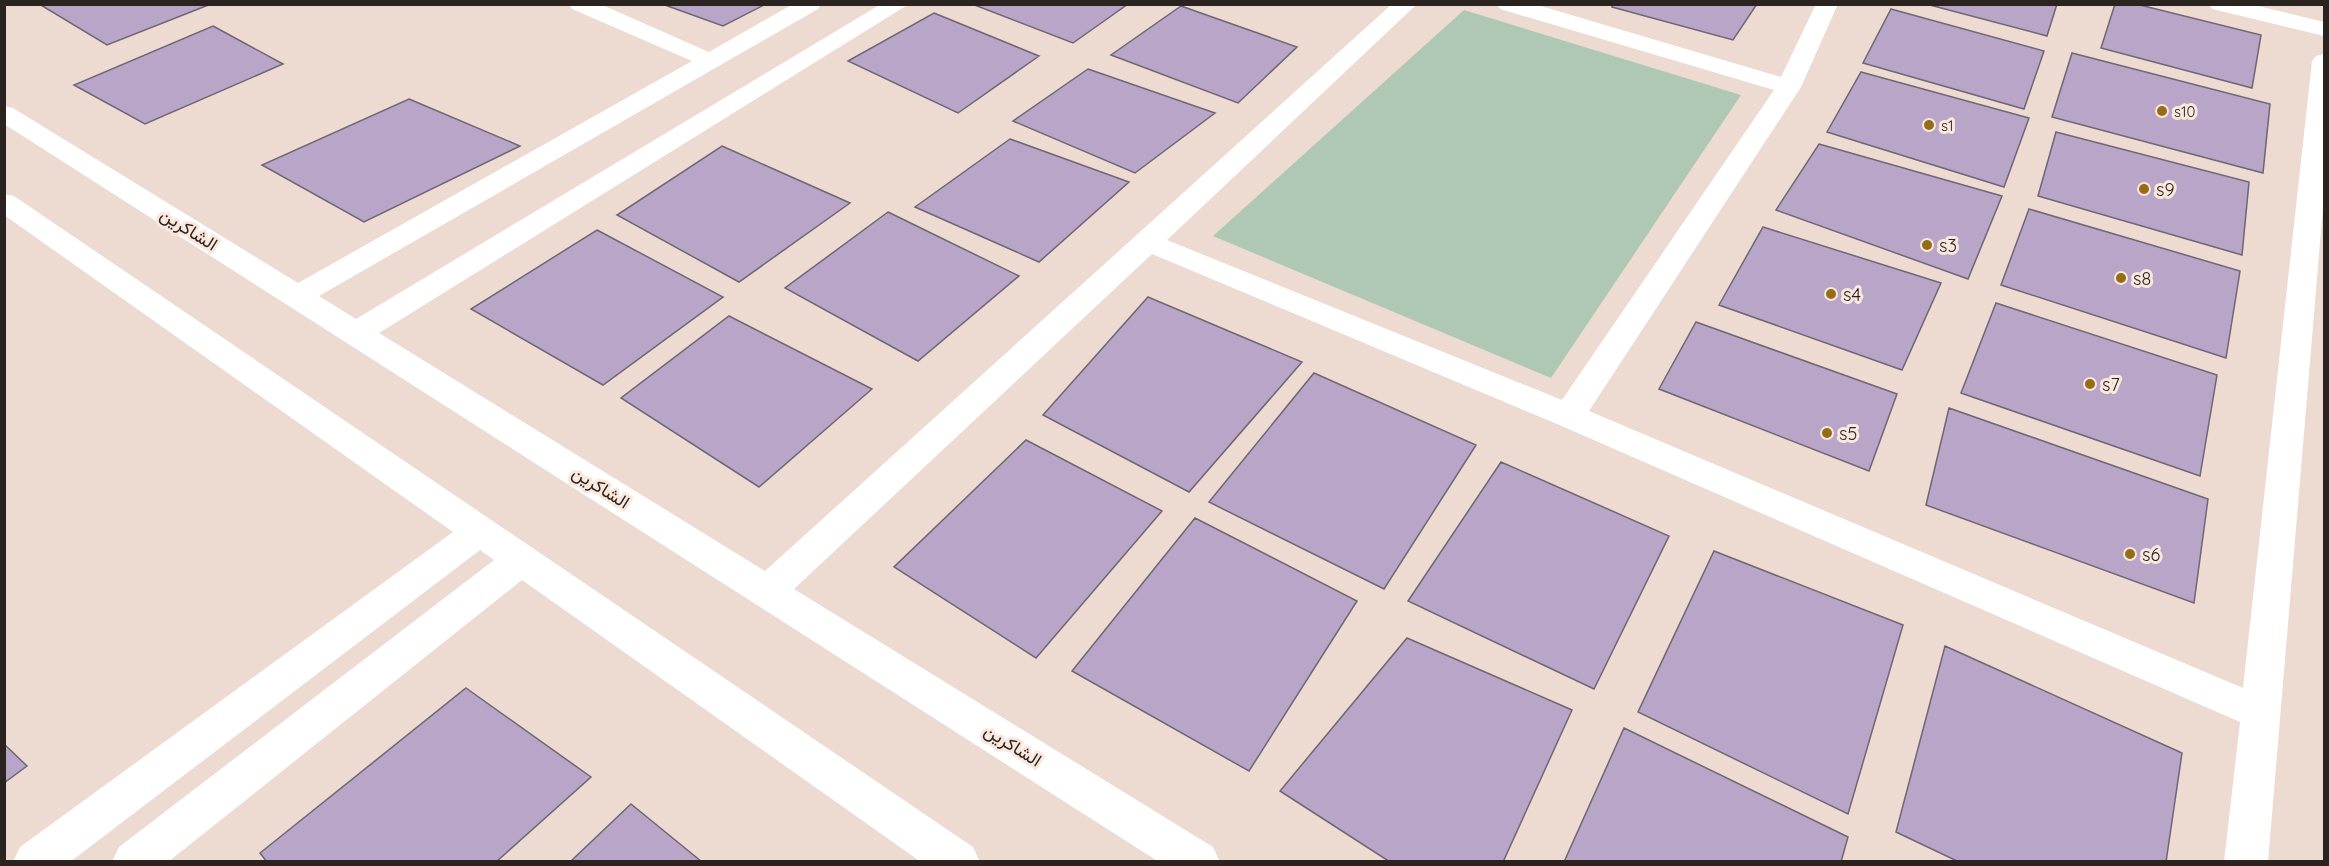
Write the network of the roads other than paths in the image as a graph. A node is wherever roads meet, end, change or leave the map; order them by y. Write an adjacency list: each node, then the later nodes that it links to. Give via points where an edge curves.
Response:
1 (580, 4): 9 (street)
2 (810, 4): 9 (street)
3 (898, 4): 16 (street)
4 (1406, 4): 14 (street)
5 (1508, 4): 11 (street)
6 (1827, 4): 11 (street)
7 (2220, 4): 8 (street)
8 (2325, 29)
9 (711, 61): 15 (street)
10 (2325, 62): 21 (street)
11 (1789, 87): 17 (street)
12 (4, 113): 15 (street, الشاكرين)
13 (4, 202): 18 (street)
14 (1148, 242): 17 (street); 20 (street)
15 (297, 296): 16 (street, الشاكرين)
16 (356, 333): 20 (street, الشاكرين)
17 (1569, 416): 21 (street)
18 (480, 531): 19 (street); 22 (street)
19 (522, 560): 23 (street); 24 (street)
20 (768, 591): 25 (street, الشاكرين)
21 (2260, 713): 26 (street)
22 (35, 861)
23 (134, 861)
24 (958, 861)
25 (1198, 861)
26 (2246, 861)

